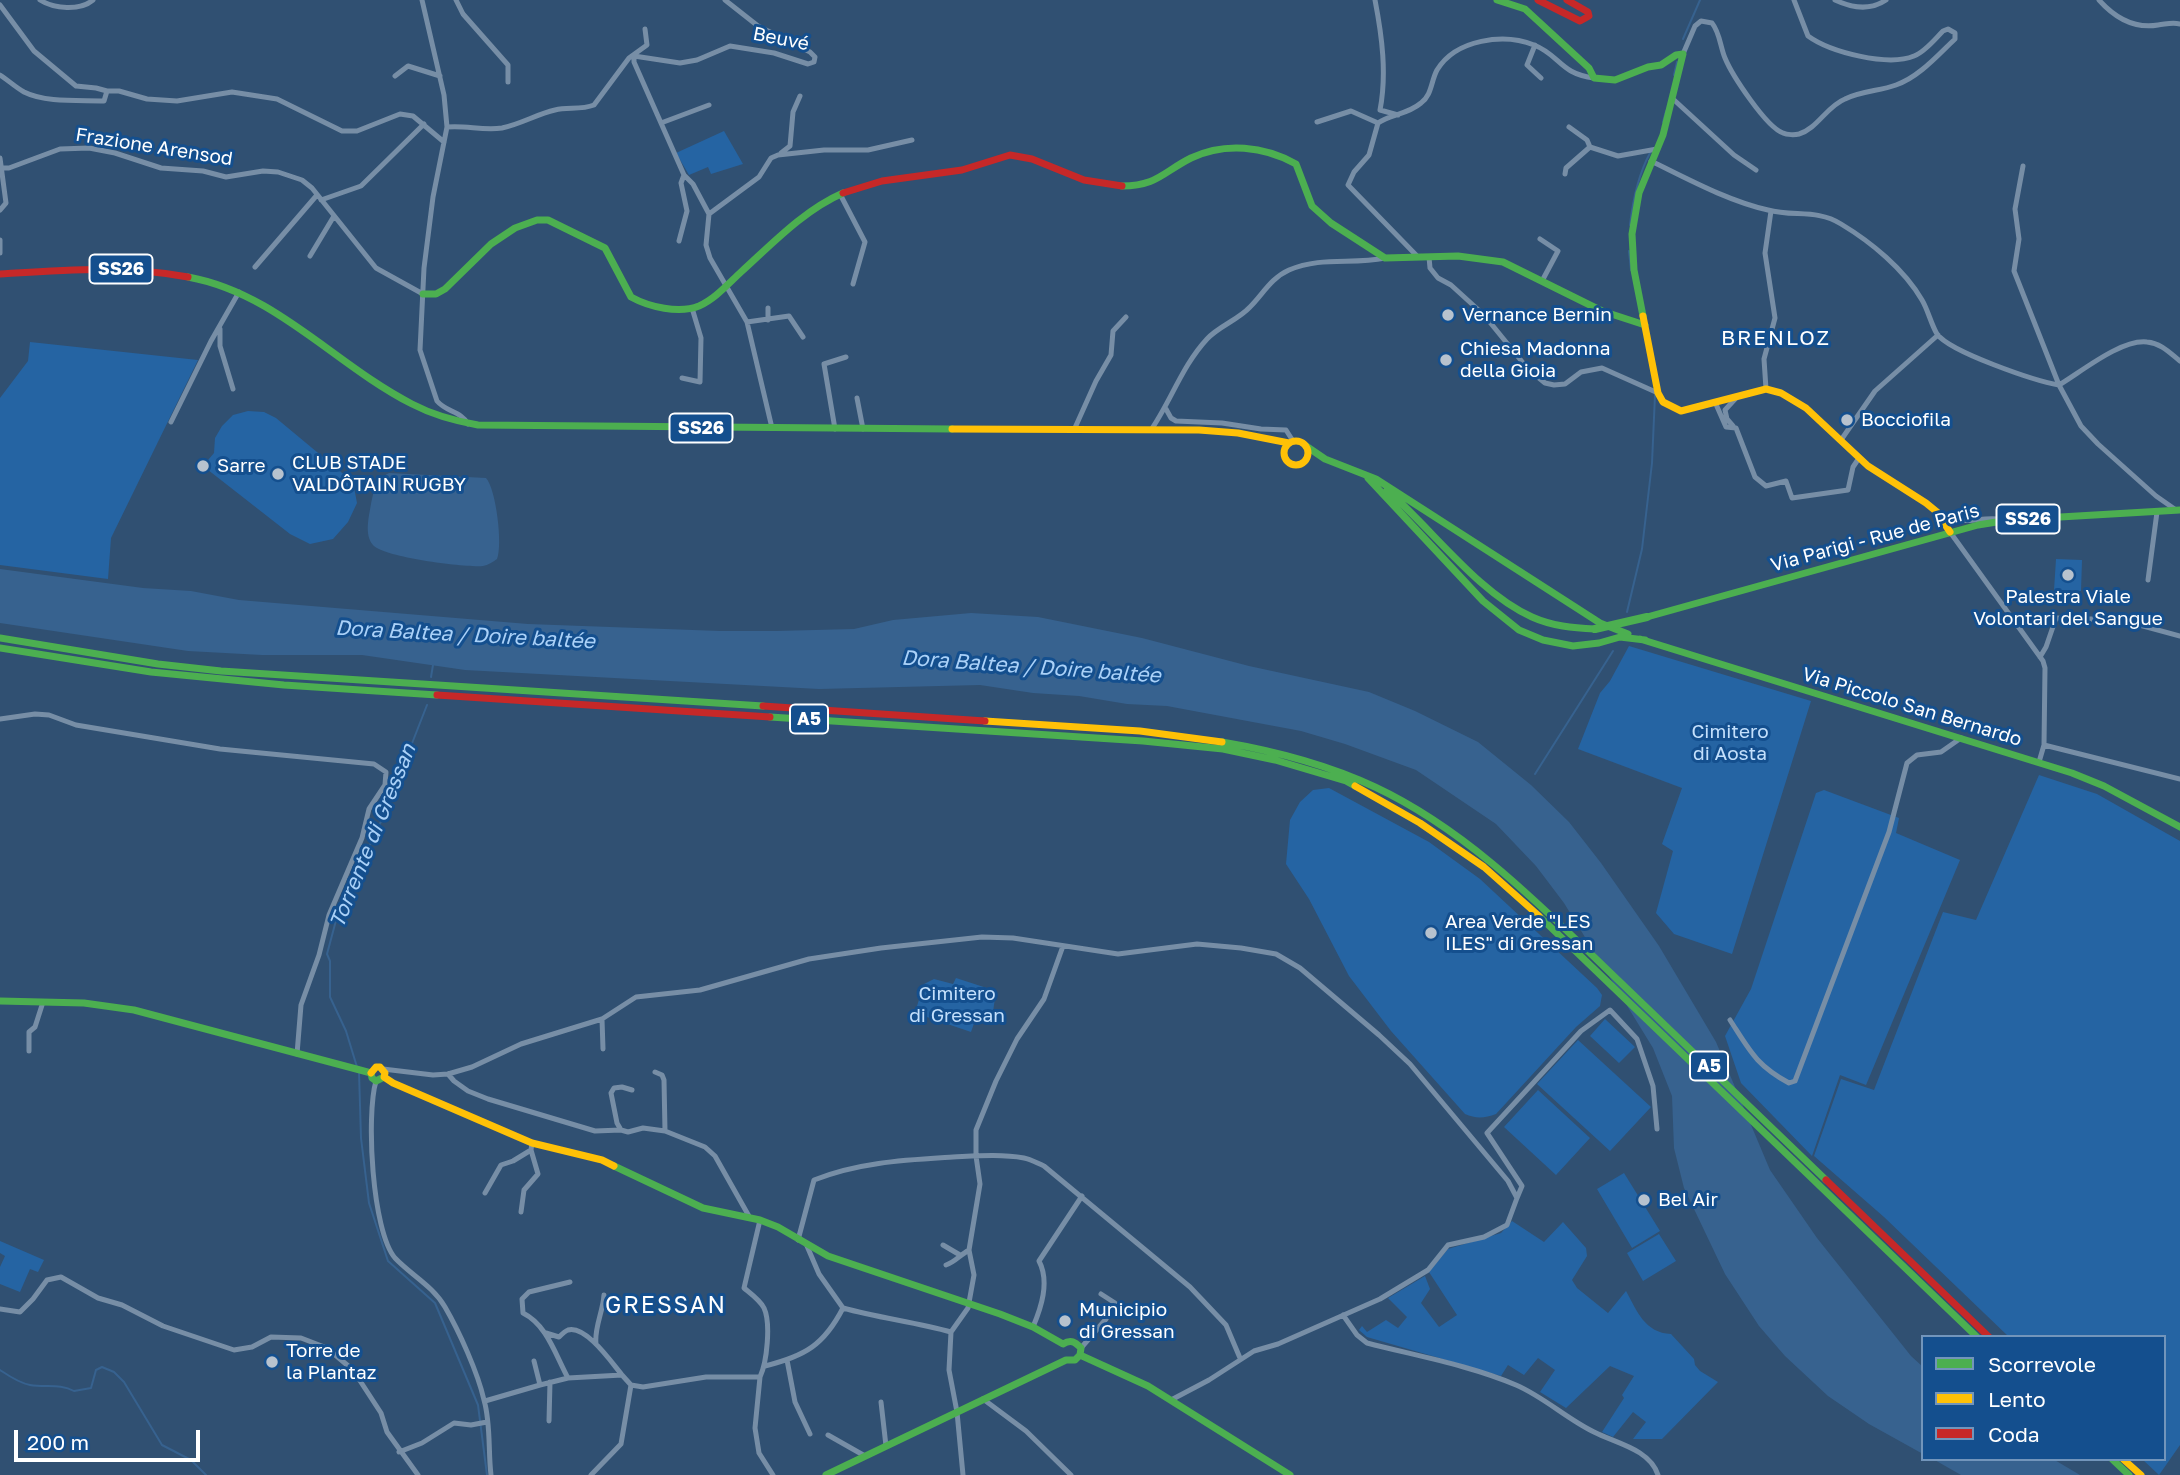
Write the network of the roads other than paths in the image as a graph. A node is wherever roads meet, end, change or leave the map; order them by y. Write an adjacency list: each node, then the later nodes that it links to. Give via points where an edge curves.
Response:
1 (40, 0): 2 (street, via 57,7 85,6)
2 (93, 0)
3 (422, 0): 22 (street)
4 (456, 0): 25 (street, via 508,65)
5 (725, 0): 19 (street, Beuvé, via 758,26 810,52 814,62 730,46 680,63)
6 (1375, 0): 30 (street, via 1382,37 1380,110)
7 (1497, 0): 24 (main road, via 1525,9)
8 (1538, 0): 9 (main road, via 1580,21 1589,16)
9 (1567, 0)
10 (1794, 0): 18 (street, via 1808,36 1857,55 1883,61 1905,59 1918,55 1943,30 1955,33 1955,39 1898,85 1836,102 1796,135 1783,134 1772,126 1735,79 1712,23 1695,26)
11 (1835, 0): 12 (street, via 1861,8)
12 (1886, 0)
13 (2099, 0): 15 (street, via 2111,13 2141,27)
14 (0, 5): 26 (street, via 34,51 76,86)
15 (2180, 24)
16 (645, 29): 19 (street, via 648,45)
17 (1535, 45): 23 (street, via 1527,65); 24 (street, via 1568,71); 30 (street, via 1517,40 1469,45 1442,62 1427,97)
18 (1683, 54): 24 (main road, via 1615,80); 28 (main road)
19 (634, 56): 32 (street); 35 (street, via 594,105 556,109 500,128)
20 (0, 75): 26 (street, Frazione Arensod, via 21,91 65,100 104,101)
21 (395, 76): 22 (street, via 408,66)
22 (440, 76): 35 (street)
23 (1541, 78)
24 (1594, 78)
25 (508, 82)
26 (107, 91): 34 (street, Frazione Arensod, via 147,99 232,92 277,99 342,131 357,131 400,114 414,116)
27 (800, 96): 41 (street, via 793,112 790,146)
28 (1673, 99): 40 (main road); 46 (street)
29 (709, 104): 32 (street)
30 (1401, 116): 33 (street)
31 (1317, 122): 33 (street, via 1351,111)
32 (661, 123): 48 (street)
33 (1378, 123): 60 (street, via 1369,155 1348,185)
34 (424, 124): 38 (street); 50 (street, via 361,186)
35 (447, 127): 38 (street)
36 (1569, 127): 39 (street)
37 (912, 140): 41 (street, via 868,150)
38 (444, 142): 69 (street, via 433,197)
39 (1590, 147): 40 (street, via 1618,156); 47 (street)
40 (1655, 149): 43 (main road)
41 (778, 155): 53 (street, via 759,177)
42 (0, 158): 45 (street)
43 (1651, 161): 52 (street); 75 (main road, via 1632,233)
44 (2023, 166): 82 (street, via 2015,209 2019,239 2014,271)
45 (1, 168): 50 (street, Frazione Arensod, via 60,149 89,148 161,167 226,177 278,172 302,180); 51 (street, via 6,203)
46 (1756, 170)
47 (1565, 174)
48 (684, 175): 53 (street); 57 (street, via 681,183 687,211)
49 (840, 194): 62 (main road, via 963,170 1008,154 1077,178 1134,186 1163,178 1206,152 1253,149 1296,164 1312,206); 66 (street, via 866,242); 67 (main road, via 802,219)
50 (319, 198): 54 (street, Frazione Arensod); 63 (street)
51 (0, 210)
52 (1771, 211): 77 (street, via 1825,216 1878,250 1920,297); 84 (street, via 1765,253 1775,318 1764,359)
53 (709, 214): 67 (street, via 706,246)
54 (334, 216): 59 (street); 69 (street, Frazione Arensod, via 376,268)
55 (1540, 239): 65 (street, via 1558,251)
56 (0, 240): 58 (street)
57 (679, 241)
58 (0, 253)
59 (310, 256)
60 (1417, 256): 61 (main road); 62 (main road)
61 (1429, 257): 65 (main road, via 1503,262); 85 (street, via 1438,278 1485,315 1545,383 1565,384 1597,367)
62 (1385, 258): 89 (street, via 1325,260 1272,280 1249,308 1210,335 1196,352 1167,399)
63 (255, 267)
64 (0, 274): 68 (main road, SS26, via 149,270)
65 (1542, 281): 75 (main road, via 1602,312)
66 (853, 284)
67 (727, 285): 70 (main road); 74 (street)
68 (240, 292): 76 (street); 91 (main road, SS26, via 398,397)
69 (424, 294): 70 (main road, via 445,289 491,244 515,228 548,220 605,248 638,302); 91 (street, via 420,350 432,391 441,407 464,416)
70 (692, 308): 81 (street, via 701,338 699,382)
71 (768, 308): 73 (street)
72 (1126, 317): 96 (street, via 1113,331 1111,355)
73 (768, 320): 74 (street); 78 (street, via 789,316)
74 (747, 322): 92 (street)
75 (1643, 324): 85 (main road)
76 (220, 329): 83 (street, via 220,346); 90 (street)
77 (1938, 335): 82 (street, via 1971,354); 99 (street, via 1875,391)
78 (803, 337)
79 (846, 357): 94 (street, via 824,364)
80 (2180, 361): 82 (street, via 2163,347 2134,342)
81 (682, 378)
82 (2059, 385): 107 (street, via 2081,426 2133,477)
83 (233, 389)
84 (1766, 389): 86 (main road); 99 (main road, via 1791,397)
85 (1658, 393): 88 (main road, via 1663,402 1681,411)
86 (1738, 396): 88 (main road); 93 (street, via 1725,410)
87 (857, 398): 95 (street)
88 (1715, 402): 93 (street, via 1726,427)
89 (1166, 409): 97 (street); 100 (street, via 1176,421 1286,430)
90 (171, 422)
91 (468, 424): 92 (main road, SS26)
92 (772, 428): 94 (main road, SS26)
93 (1736, 428): 103 (street, via 1755,477 1766,486 1786,481 1791,498 1848,490)
94 (835, 429): 95 (main road, SS26)
95 (863, 429): 96 (main road, SS26)
96 (1074, 430): 97 (main road, SS26)
97 (1151, 430): 98 (main road, SS26, via 1220,431)
98 (1265, 439): 100 (main road, SS26); 102 (main road, SS26)
99 (1841, 440): 103 (main road)
100 (1291, 442): 101 (main road, SS26); 102 (main road)
101 (1306, 446): 104 (main road, SS26); 105 (main road)
102 (1284, 455): 105 (main road, SS26, via 1291,464)
103 (1859, 458): 109 (main road)
104 (1325, 459): 105 (main road, SS26); 106 (main road, SS26)
105 (1304, 461)
106 (1363, 474): 111 (main road, Via Parigi - Rue de Paris / SS26, bridge, via 1409,509 1514,609 1558,627 1595,629 1647,617); 113 (main road, Via Piccolo San Bernardo); 116 (main road, via 1483,601 1519,630 1573,646)
107 (2179, 511): 108 (main road, Via Parigi - Rue de Paris / SS26)
108 (2157, 512): 110 (main road, Via Parigi - Rue de Paris / SS26); 112 (street)
109 (1938, 514): 110 (street, via 1950,521); 111 (main road)
110 (2008, 520): 111 (main road, Via Parigi - Rue de Paris / SS26)
111 (1950, 532): 119 (street)
112 (2148, 580)
113 (1612, 628): 116 (main road); 117 (main road, Via Piccolo San Bernardo)
114 (2180, 636): 119 (street, via 2121,620 2062,617 2056,618)
115 (0, 638): 149 (main road, A5, via 234,673 1140,732 1274,751 1348,775 1389,795 1489,862 1552,916)
116 (1611, 639): 117 (main road)
117 (1645, 640): 121 (main road, Via Piccolo San Bernardo)
118 (0, 648): 149 (main road, A5, via 235,681 1143,741 1275,760 1346,781 1420,822 1484,867)
119 (2040, 657): 122 (street, via 2045,668)
120 (0, 719): 133 (street, via 49,715 76,725 220,749 374,764 386,772 385,785 369,809 301,1004)
121 (1961, 738): 123 (main road, Via Piccolo San Bernardo); 130 (street, via 1941,752 1917,755 1907,763 1889,832 1795,1082 1766,1070)
122 (2044, 745): 123 (street); 124 (street)
123 (2039, 762): 125 (main road, Via Piccolo San Bernardo, via 2104,786)
124 (2180, 779)
125 (2180, 827)
126 (1063, 946): 129 (street, via 982,937 808,960 700,990 636,997); 142 (street, via 1044,999 996,1081 976,1130); 145 (street, via 1118,954 1197,944 1276,954 1300,968 1410,1064 1508,1181)
127 (0, 1001): 128 (main road)
128 (43, 1002): 132 (street, via 29,1032); 133 (main road, via 124,1009)
129 (603, 1019): 131 (street); 135 (street, via 521,1044)
130 (1730, 1020)
131 (603, 1049)
132 (29, 1051)
133 (297, 1054): 136 (main road)
134 (655, 1072): 140 (street, via 664,1080)
135 (448, 1074): 136 (street); 139 (street, via 468,1091 533,1114 595,1131)
136 (379, 1075): 141 (main road); 184 (street, via 372,1096 371,1165 387,1245 444,1305)
137 (632, 1090): 139 (street, via 614,1088 611,1093)
138 (1657, 1129): 145 (street, via 1653,1086 1637,1039 1610,1010 1581,1031 1487,1133 1522,1186)
139 (621, 1130): 140 (street)
140 (665, 1131): 147 (street, via 705,1147 715,1156)
141 (531, 1147): 143 (street, via 500,1165); 146 (street, via 538,1174 524,1190); 147 (main road, via 601,1160 703,1208)
142 (976, 1156): 144 (street, via 1026,1158); 150 (street, via 876,1164 814,1180); 153 (street, via 980,1184)
143 (485, 1194)
144 (1082, 1196): 163 (street, via 1039,1261 1043,1303); 171 (street, via 1190,1287 1226,1325)
145 (1517, 1198): 162 (street, via 1507,1225 1484,1237 1448,1245 1428,1269 1380,1299)
146 (521, 1212)
147 (750, 1218): 148 (main road)
148 (760, 1220): 150 (main road); 175 (street, via 744,1288 764,1309)
149 (1863, 1221): 166 (main road, A5); 167 (main road, A5)
150 (798, 1240): 152 (main road)
151 (943, 1245): 154 (street)
152 (807, 1246): 159 (main road); 160 (street)
153 (969, 1250): 154 (street); 159 (street, via 974,1275)
154 (960, 1255): 155 (street)
155 (946, 1265)
156 (570, 1282): 165 (street, via 529,1292 522,1299 523,1313)
157 (1101, 1294): 170 (street, via 1115,1303)
158 (604, 1295): 168 (street)
159 (968, 1304): 163 (main road); 164 (street)
160 (843, 1308): 164 (street); 172 (street, via 821,1341)
161 (0, 1309): 192 (street, via 20,1312 47,1280 61,1277 163,1326 234,1350 271,1337 309,1341 327,1348 353,1370)
162 (1343, 1314): 171 (street); 204 (street, via 1367,1343 1518,1386 1592,1432 1640,1452)
163 (1033, 1327): 169 (main road)
164 (951, 1332): 186 (street, via 949,1370)
165 (546, 1333): 168 (street, via 559,1336 578,1331); 178 (street)
166 (1975, 1335)
167 (1987, 1335)
168 (596, 1344): 176 (street)
169 (1063, 1344): 170 (main road, via 1072,1341); 173 (main road, via 1061,1353)
170 (1081, 1352): 173 (main road, via 1075,1360); 183 (main road)
171 (1240, 1358): 183 (street)
172 (787, 1360): 175 (street); 189 (street, via 795,1402)
173 (1066, 1360): 182 (main road)
174 (534, 1361): 180 (street)
175 (765, 1366): 177 (street)
176 (622, 1376): 178 (street); 181 (street)
177 (760, 1377): 181 (street); 199 (street, via 755,1428 759,1453)
178 (568, 1378): 179 (street)
179 (550, 1382): 180 (street); 187 (street)
180 (540, 1385): 184 (street)
181 (631, 1385): 198 (street, via 621,1444)
182 (983, 1399): 186 (main road); 202 (street, via 1026,1431)
183 (1171, 1400): 203 (main road)
184 (485, 1401): 188 (street)
185 (881, 1402): 191 (street)
186 (957, 1412): 191 (main road); 201 (street)
187 (549, 1420)
188 (487, 1422): 192 (street, via 454,1423); 197 (street)
189 (810, 1434)
190 (828, 1435): 193 (street)
191 (886, 1446): 193 (main road)
192 (399, 1452): 196 (street)
193 (865, 1456): 200 (main road)
194 (2114, 1461): 205 (main road)
195 (2125, 1461): 206 (main road)
196 (418, 1475)
197 (491, 1475)
198 (591, 1475)
199 (773, 1475)
200 (826, 1475)
201 (963, 1475)
202 (1071, 1475)
203 (1290, 1475)
204 (1658, 1475)
205 (2129, 1475)
206 (2141, 1475)

